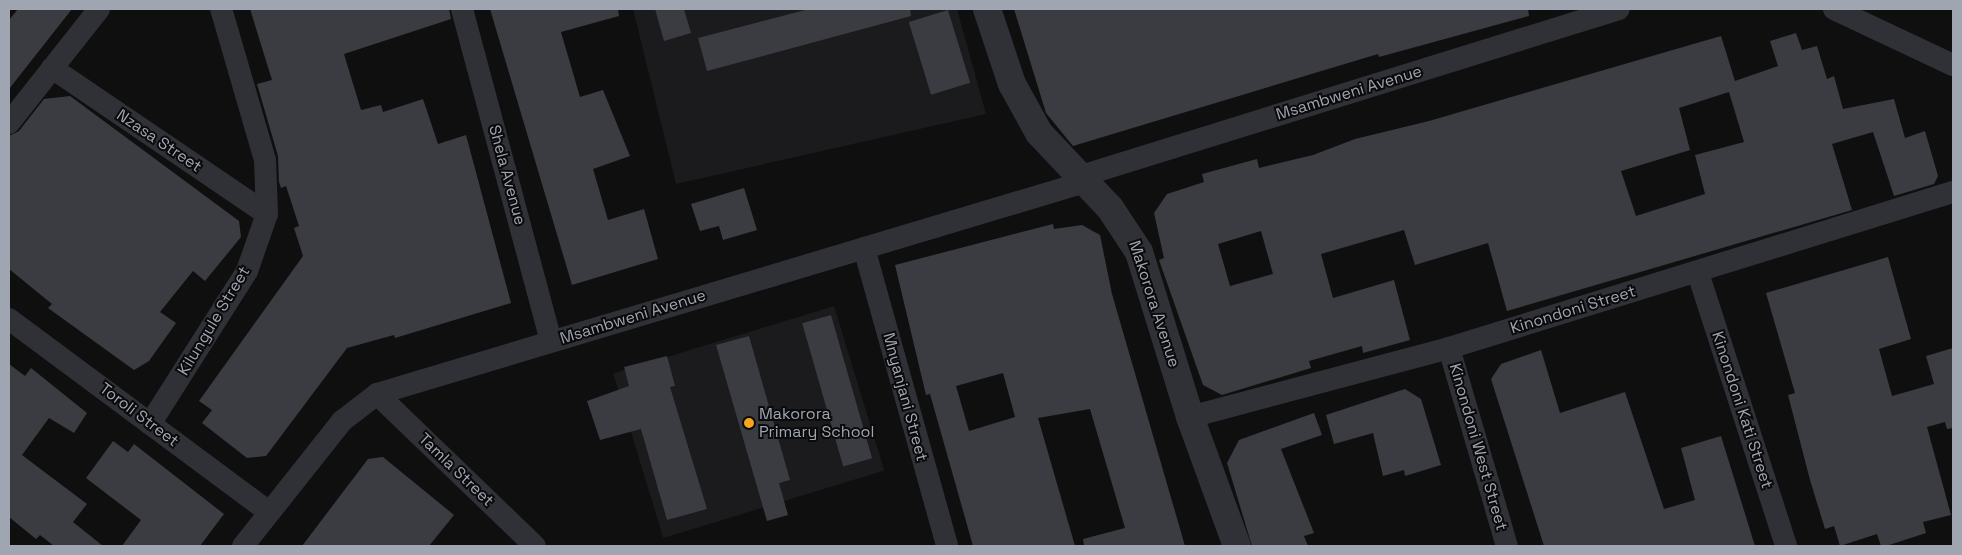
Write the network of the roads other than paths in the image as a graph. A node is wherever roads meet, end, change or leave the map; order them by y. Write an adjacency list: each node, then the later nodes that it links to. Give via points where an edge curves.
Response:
1 (99, 9): 8 (street)
2 (222, 9): 12 (street, Kilungule Street, via 265,160)
3 (462, 9): 16 (street, Shela Avenue)
4 (987, 9): 10 (street, Makorora Avenue, via 1012,84 1030,117)
5 (1619, 9): 10 (street, Msambweni Avenue)
6 (1834, 9): 7 (street)
7 (1953, 66)
8 (52, 68): 9 (street); 12 (street, Nzasa Street)
9 (9, 123)
10 (1081, 180): 13 (street, Msambweni Avenue); 19 (street, Makorora Avenue, via 1129,232 1139,252)
11 (1953, 192): 14 (street, Kinondoni Street)
12 (267, 214): 20 (street, Kilungule Street, via 246,271)
13 (864, 248): 16 (street, Msambweni Avenue); 24 (street, Mnyanjani Street)
14 (1698, 273): 17 (street, Kinondoni Street); 27 (street, Kinondoni Kati Street)
15 (9, 319): 20 (street, Toroli Street)
16 (551, 341): 18 (street, Msambweni Avenue)
17 (1448, 348): 19 (street, Kinondoni Street); 26 (street, Kinondoni West Street)
18 (377, 394): 21 (street, Msambweni Avenue, via 342,422); 23 (street, Tamla Street)
19 (1190, 417): 25 (street, Makorora Avenue)
20 (150, 424): 21 (street, Toroli Street)
21 (269, 512): 22 (street, Msambweni Avenue)
22 (243, 546)
23 (535, 546)
24 (947, 546)
25 (1237, 546)
26 (1507, 546)
27 (1786, 546)

